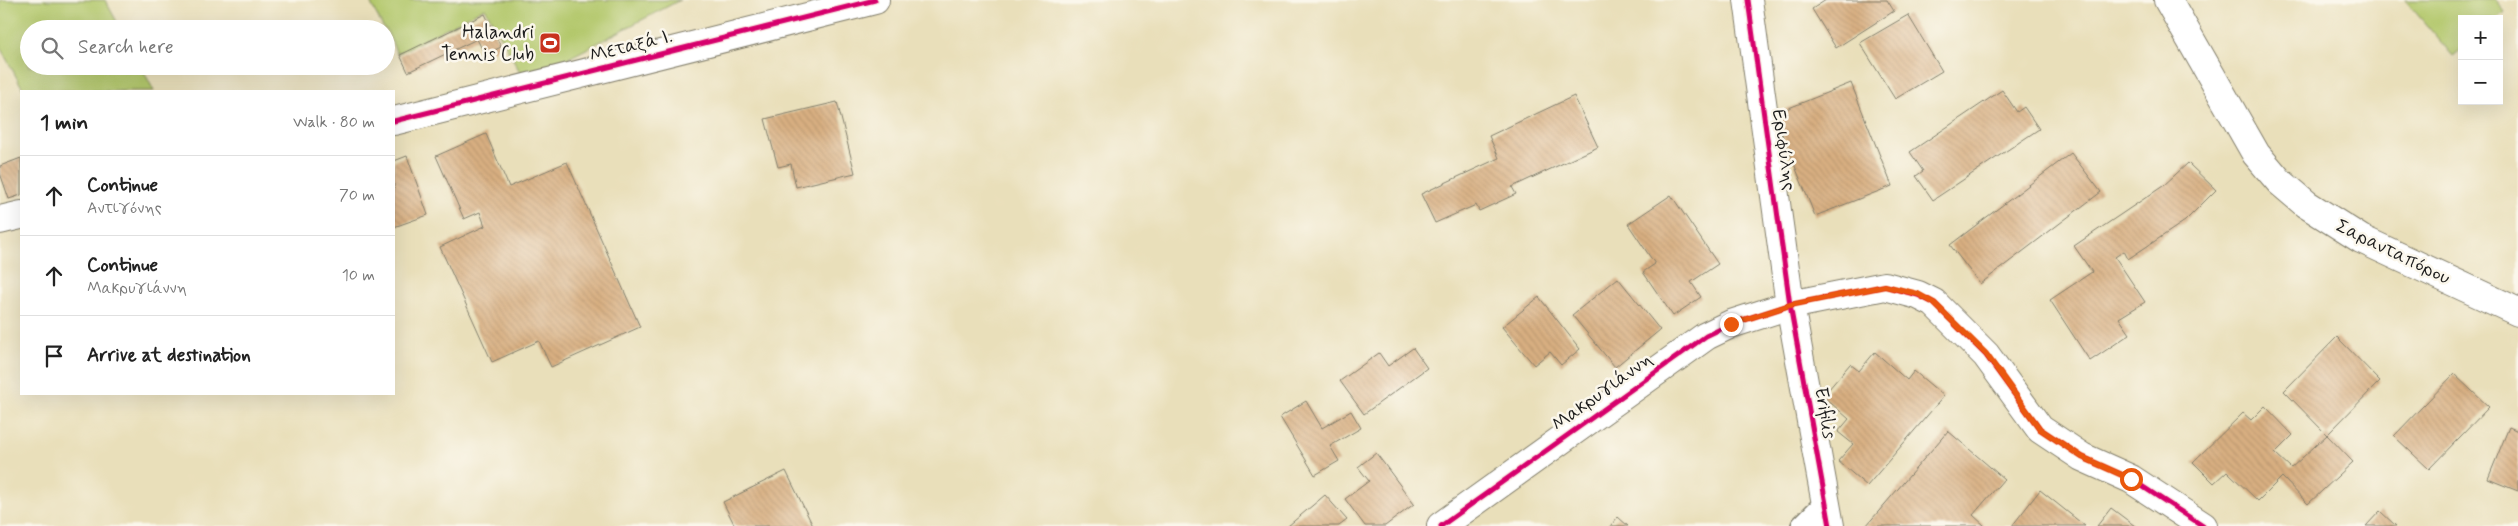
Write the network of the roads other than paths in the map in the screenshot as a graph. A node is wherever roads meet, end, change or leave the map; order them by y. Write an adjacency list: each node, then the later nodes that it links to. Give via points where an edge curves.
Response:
1 (875, 0): 4 (street, Μεταξά Ι.)
2 (1748, 0): 7 (street, Εριφύλης)
3 (2168, 0): 8 (street, Σαρανταπόρου, via 2256,154 2279,181 2306,204 2361,239)
4 (395, 121)
5 (20, 214): 6 (street)
6 (0, 220)
7 (1790, 305): 9 (street, Erifilis); 10 (street, Μακρυγιάννη, via 1731,324 1706,336); 12 (street, Μακρυγιάννη, via 1885,286 1918,294 1934,303 1986,354 2040,429 2082,457 2131,479)
8 (2518, 312)
9 (1828, 514): 11 (lane)
10 (1442, 526)
11 (1802, 526)
12 (2203, 526)

